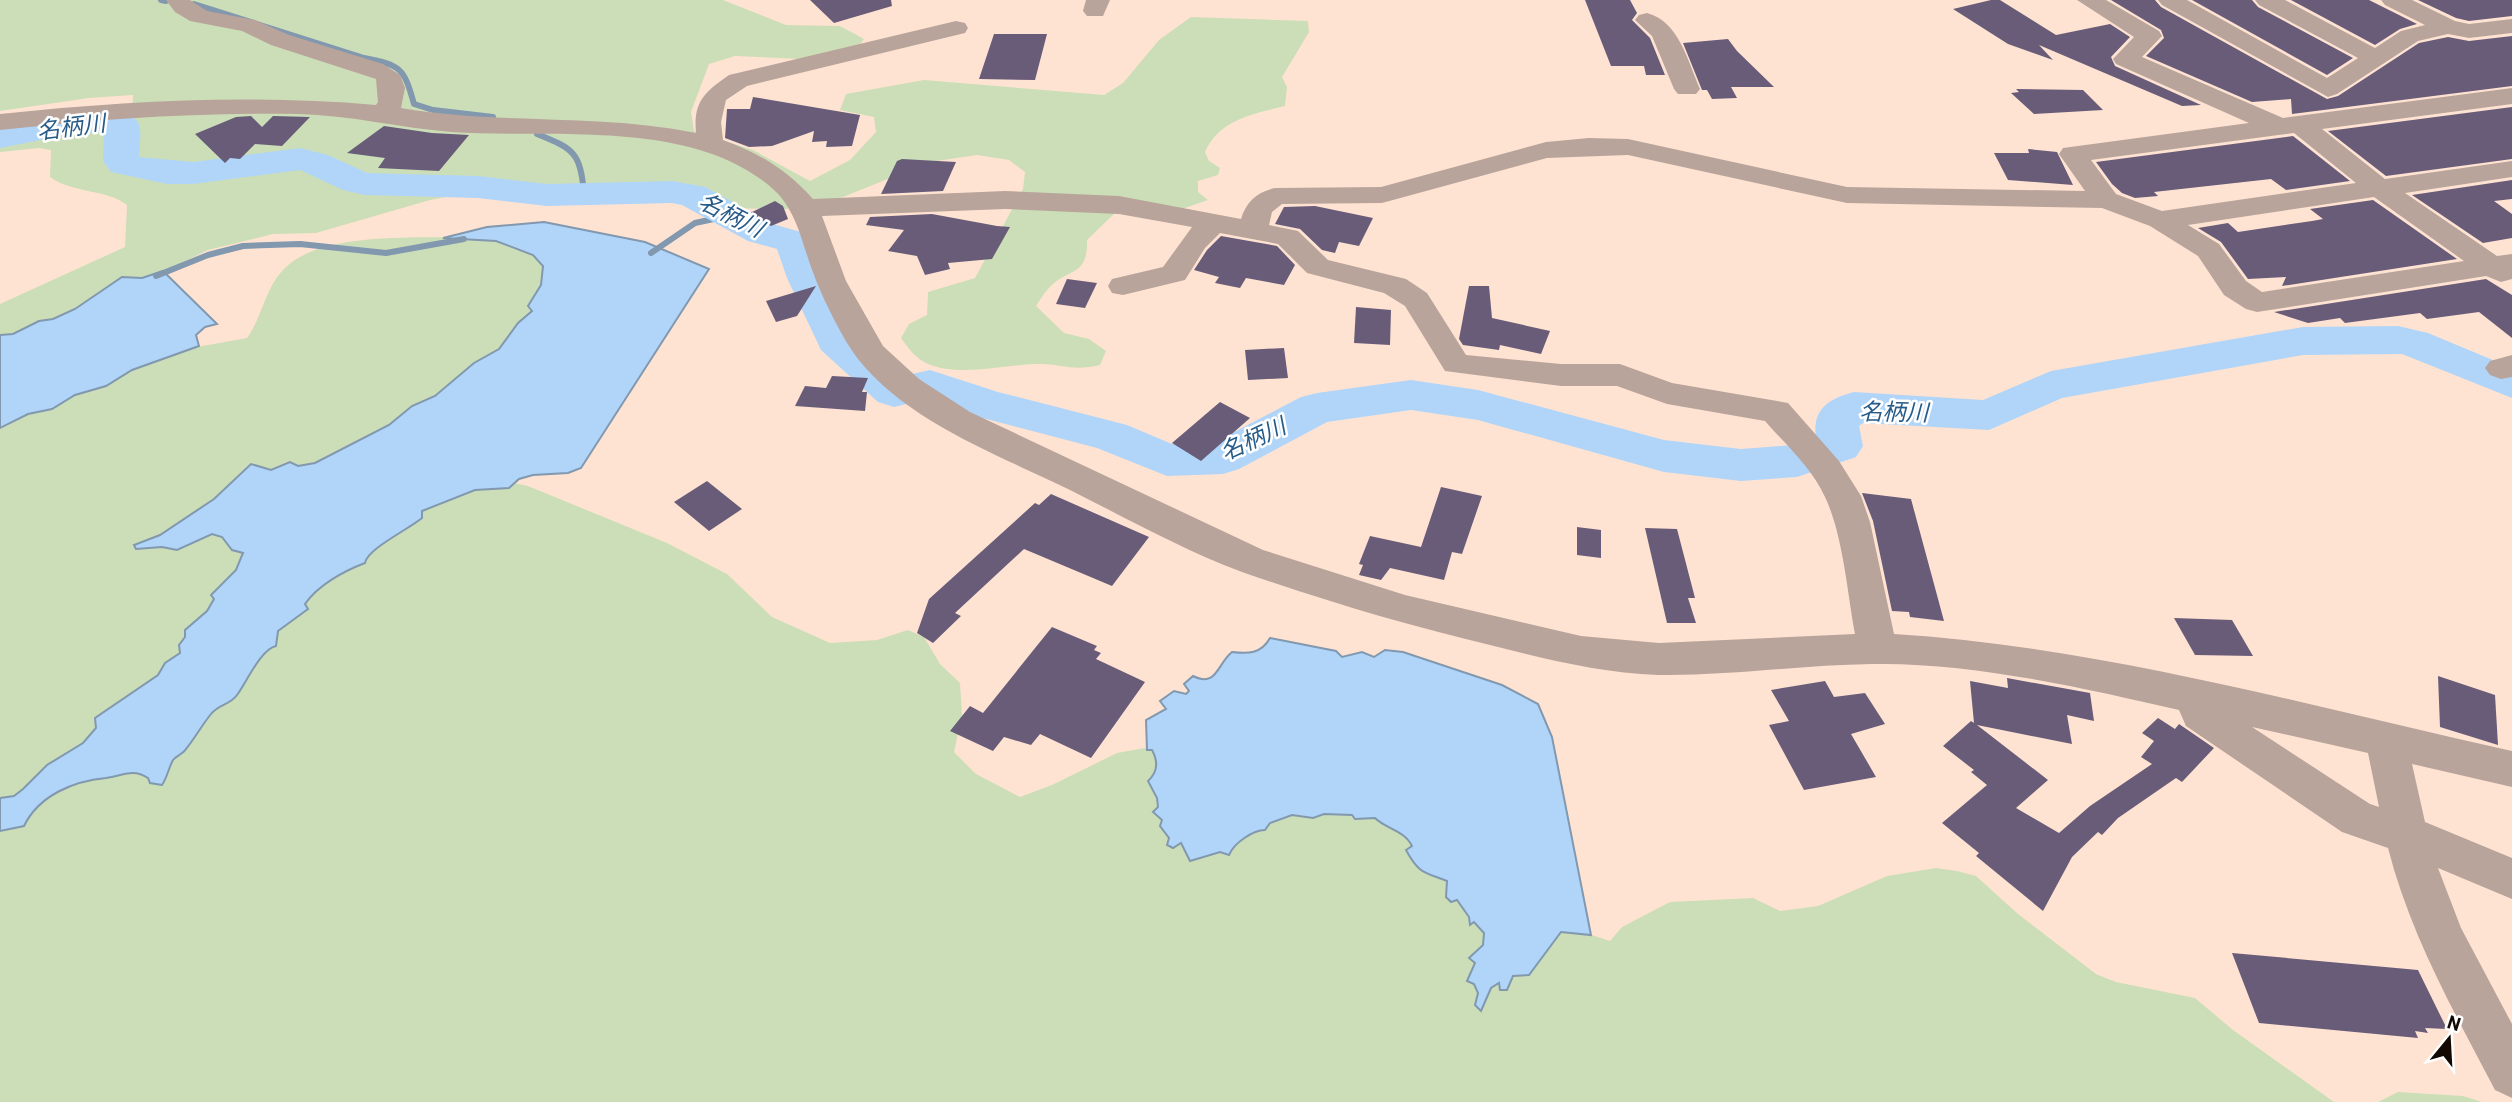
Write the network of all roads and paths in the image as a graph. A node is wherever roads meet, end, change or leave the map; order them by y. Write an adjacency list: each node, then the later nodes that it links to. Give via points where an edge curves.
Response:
1 (178, 0): 13 (street, via 195,16 245,24 266,36 387,75 391,104)
2 (2089, 0): 15 (street, via 2150,36 2125,59)
3 (2170, 0): 10 (street, via 2328,89)
4 (2267, 0): 10 (street)
5 (2393, 0): 7 (street)
6 (1647, 20): 11 (street, via 1662,33)
7 (2448, 27): 8 (street, via 2469,32); 10 (street, via 2410,36)
8 (2511, 27)
9 (956, 28): 16 (street, via 738,80 714,97 708,122)
10 (2376, 58)
11 (1687, 89)
12 (2512, 96): 15 (street)
13 (382, 113): 14 (street, via 301,106 121,109); 16 (street, via 447,124 661,134)
14 (0, 122)
15 (2289, 125): 18 (street); 19 (street, via 2073,154)
16 (710, 144): 20 (street, via 744,157 773,176)
17 (2512, 169): 18 (street)
18 (2379, 188): 21 (street); 24 (street)
19 (2106, 200): 21 (street); 23 (street, via 1847,195 1628,147 1589,146 1546,150 1382,195 1275,196 1259,208)
20 (805, 208): 22 (street, via 1005,200 1119,205); 26 (street, via 831,281 870,352 911,389 958,420 1250,559 1405,610 1581,652 1659,659)
21 (2160, 220): 24 (street, via 2209,250 2235,288 2257,302)
22 (1212, 224): 23 (street); 25 (street, via 1193,243 1174,274)
23 (1253, 230): 26 (street, via 1288,237 1318,267 1395,286 1416,300 1456,364 1620,375 1667,393 1776,411 1843,496)
24 (2505, 270)
25 (1123, 286)
26 (1877, 648): 27 (street, via 2029,663)
27 (2196, 698): 28 (street); 30 (street, via 2200,714 2357,819)
28 (2386, 741): 29 (street); 30 (street)
29 (2512, 769)
30 (2406, 834): 31 (street); 32 (street, via 2426,899)
31 (2512, 879)
32 (2512, 1073)

